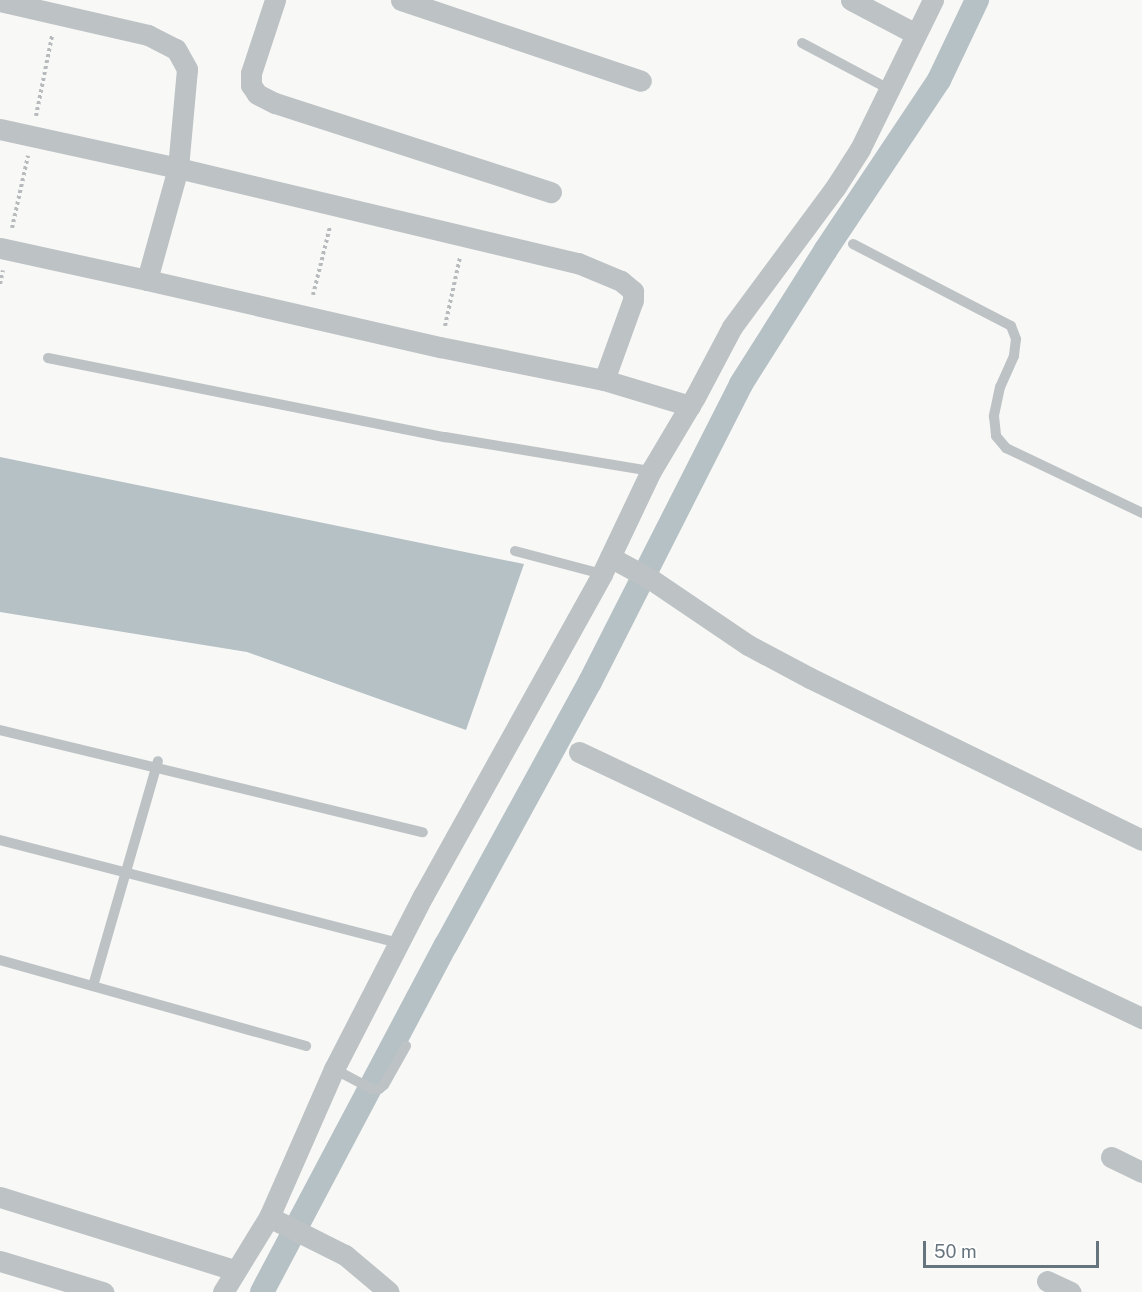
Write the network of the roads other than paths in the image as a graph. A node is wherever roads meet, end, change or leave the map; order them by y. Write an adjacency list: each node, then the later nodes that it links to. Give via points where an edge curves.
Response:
1 (275, 0): 12 (street, via 251,73 251,85 257,94 274,103)
2 (401, 0): 8 (street)
3 (851, 0): 6 (street)
4 (933, 0): 6 (street)
5 (0, 1): 11 (street, via 148,35 176,48 187,69)
6 (916, 34): 9 (street)
7 (802, 44): 9 (lane)
8 (641, 81)
9 (889, 89): 18 (street, via 860,149 732,327)
10 (0, 129): 11 (street)
11 (178, 168): 15 (street); 17 (street, via 578,263 621,281 633,291 633,300)
12 (550, 192)
13 (853, 244): 20 (lane, via 1011,326 1016,339 1014,356 1000,387 994,416 996,436 1006,448)
14 (4, 249): 15 (street)
15 (147, 280): 17 (street)
16 (48, 358): 19 (lane, via 446,437)
17 (604, 380): 18 (street)
18 (690, 406): 19 (street)
19 (651, 471): 22 (street)
20 (1142, 513)
21 (515, 551): 22 (lane)
22 (608, 563): 28 (street, via 652,580 748,645 810,678); 30 (street)
23 (0, 730): 25 (lane)
24 (579, 752): 33 (street)
25 (157, 764): 26 (lane); 29 (lane)
26 (423, 832)
27 (0, 840): 29 (lane)
28 (1142, 840)
29 (126, 872): 30 (lane); 32 (lane)
30 (399, 943): 36 (street)
31 (0, 960): 32 (lane)
32 (93, 986): 34 (lane)
33 (1142, 1018)
34 (306, 1046)
35 (406, 1046): 36 (lane, via 379,1089)
36 (340, 1073): 40 (street)
37 (1111, 1157): 38 (street)
38 (1142, 1172)
39 (0, 1197): 42 (street)
40 (269, 1216): 42 (street); 46 (street, via 345,1256)
41 (0, 1261): 44 (street)
42 (234, 1270): 45 (street)
43 (1047, 1281): 47 (street)
44 (103, 1292)
45 (224, 1292)
46 (389, 1292)
47 (1071, 1292)

